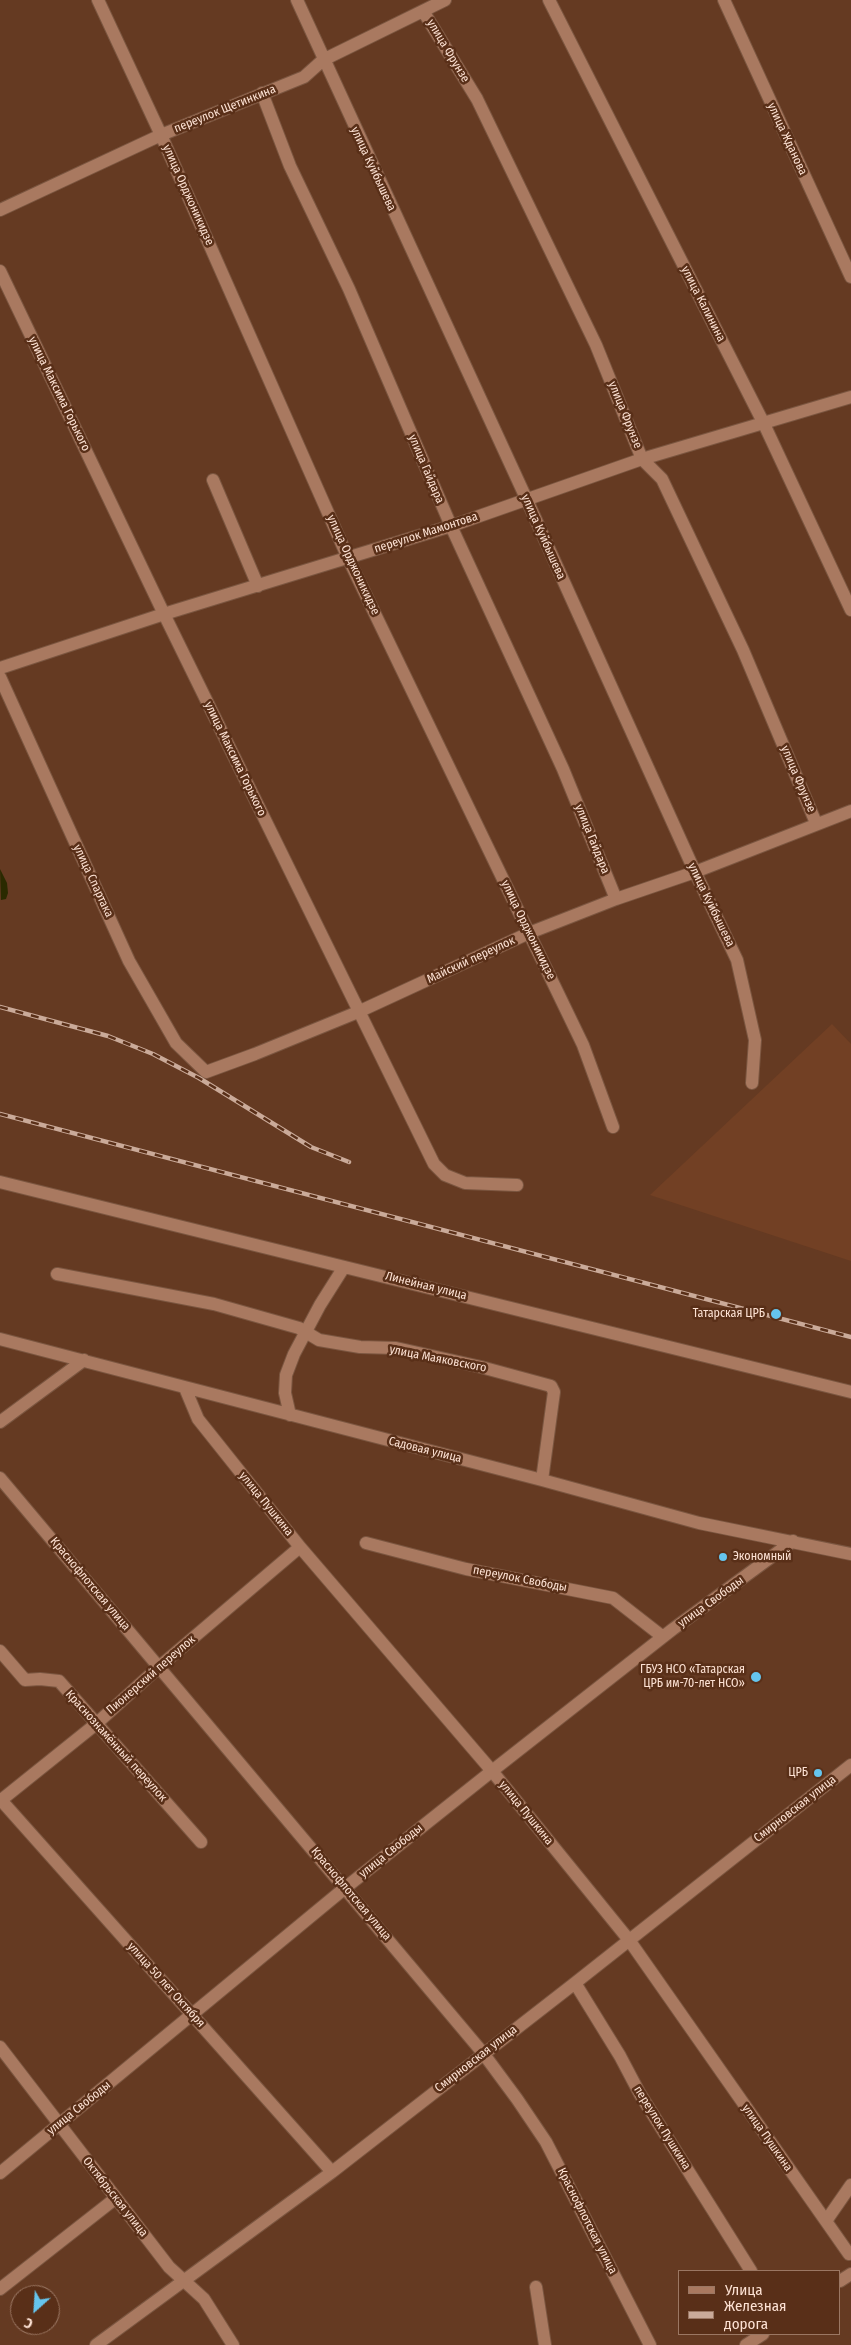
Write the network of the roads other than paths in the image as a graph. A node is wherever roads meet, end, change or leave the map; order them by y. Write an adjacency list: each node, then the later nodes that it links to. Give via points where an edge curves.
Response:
1 (98, 0): 9 (street, улица Орджоникидзе)
2 (297, 0): 7 (street, улица Куйбышева)
3 (445, 0): 6 (street, переулок Щетинкина)
4 (549, 0): 14 (street, улица Калинина)
5 (724, 0): 12 (street, улица Жданова)
6 (423, 11): 7 (street, переулок Щетинкина); 15 (street, улица Фрунзе, via 485,116 596,345)
7 (323, 60): 8 (street, переулок Щетинкина, via 304,77); 17 (street, улица Куйбышева)
8 (262, 93): 9 (street, переулок Щетинкина); 18 (street, улица Гайдара, via 290,166 349,290)
9 (161, 135): 10 (street, переулок Щетинкина); 19 (street, улица Орджоникидзе)
10 (0, 210)
11 (0, 271): 22 (street, улица Максима Горького)
12 (851, 277)
13 (851, 397): 14 (street, переулок Мамонтова)
14 (764, 424): 15 (street, переулок Мамонтова); 21 (street, улица Калинина)
15 (642, 459): 17 (street, переулок Мамонтова); 26 (street, улица Фрунзе, via 662,479 743,650)
16 (213, 480): 20 (street)
17 (526, 498): 18 (street, переулок Мамонтова); 27 (street, улица Куйбышева)
18 (451, 526): 19 (street, переулок Мамонтова); 28 (street, улица Гайдара, via 563,769)
19 (348, 558): 20 (street, переулок Мамонтова); 29 (street, улица Орджоникидзе)
20 (258, 586): 22 (street, переулок Мамонтова)
21 (851, 610)
22 (164, 614): 23 (street, переулок Мамонтова); 30 (street, улица Максима Горького)
23 (0, 668)
24 (0, 677): 31 (street, улица Спартака, via 129,961 176,1043)
25 (851, 811): 26 (street, Майский переулок)
26 (816, 823): 27 (street, Майский переулок)
27 (695, 872): 28 (street, Майский переулок); 32 (street, улица Куйбышева, via 738,960 755,1040)
28 (616, 899): 29 (street, Майский переулок)
29 (529, 933): 30 (street, Майский переулок); 33 (street, улица Орджоникидзе, via 583,1045)
30 (358, 1012): 31 (street, Майский переулок); 35 (street, улица Максима Горького, via 434,1164 445,1175 465,1183)
31 (206, 1072)
32 (752, 1083)
33 (613, 1127)
34 (0, 1182): 36 (street, Линейная улица)
35 (517, 1185)
36 (344, 1267): 38 (street); 42 (street, Линейная улица)
37 (57, 1274): 38 (street, улица Маяковского, via 214,1304)
38 (305, 1332): 43 (street, via 286,1375 284,1393); 46 (street, улица Маяковского, via 318,1340 360,1347 396,1348 551,1386 554,1392)
39 (0, 1339): 40 (street, Садовая улица)
40 (84, 1360): 41 (street, Садовая улица); 44 (street)
41 (185, 1388): 43 (street, Садовая улица); 49 (street, улица Пушкина, via 198,1420)
42 (851, 1392)
43 (290, 1415): 46 (street, Садовая улица)
44 (0, 1422)
45 (0, 1478): 53 (street, Краснофлотская улица)
46 (542, 1480): 47 (street, Садовая улица, via 699,1523)
47 (793, 1541): 50 (street, Садовая улица); 51 (street, улица Свободы)
48 (366, 1543): 51 (street, переулок Свободы, via 466,1569 612,1598)
49 (300, 1547): 53 (street, Пионерский переулок); 56 (street, улица Пушкина)
50 (851, 1554)
51 (664, 1637): 56 (street, улица Свободы)
52 (0, 1651): 54 (street, Краснознамённый переулок, via 24,1680 59,1681)
53 (160, 1666): 54 (street, Пионерский переулок); 59 (street, Краснофлотская улица)
54 (96, 1724): 57 (street, Пионерский переулок); 58 (street, Краснознамённый переулок)
55 (851, 1765): 60 (street, Смирновская улица)
56 (492, 1771): 59 (street, улица Свободы); 60 (street, улица Пушкина)
57 (0, 1800): 62 (street, улица 50 лет Октября)
58 (201, 1842)
59 (345, 1888): 62 (street, улица Свободы); 64 (street, Краснофлотская улица)
60 (629, 1940): 61 (street, Смирновская улица); 70 (street, улица Пушкина)
61 (575, 1983): 64 (street, Смирновская улица); 72 (street, переулок Пушкина)
62 (193, 2015): 65 (street, улица Свободы); 66 (street, улица 50 лет Октября)
63 (0, 2047): 65 (street, Октябрьская улица)
64 (483, 2053): 66 (street, Смирновская улица); 80 (street, Краснофлотская улица, via 546,2142)
65 (59, 2124): 67 (street, улица Свободы); 69 (street, Октябрьская улица)
66 (332, 2172): 73 (street, Смирновская улица)
67 (0, 2173)
68 (851, 2185): 70 (street)
69 (116, 2198): 73 (street, Октябрьская улица, via 169,2267); 75 (street)
70 (826, 2221): 71 (street, улица Пушкина)
71 (850, 2255)
72 (750, 2270)
73 (184, 2280): 77 (street, Смирновская улица); 78 (street, Октябрьская улица, via 204,2299)
74 (536, 2287): 79 (street)
75 (0, 2289)
76 (761, 2335): 81 (street)
77 (96, 2345)
78 (233, 2345)
79 (545, 2345)
80 (650, 2345)
81 (746, 2345)

